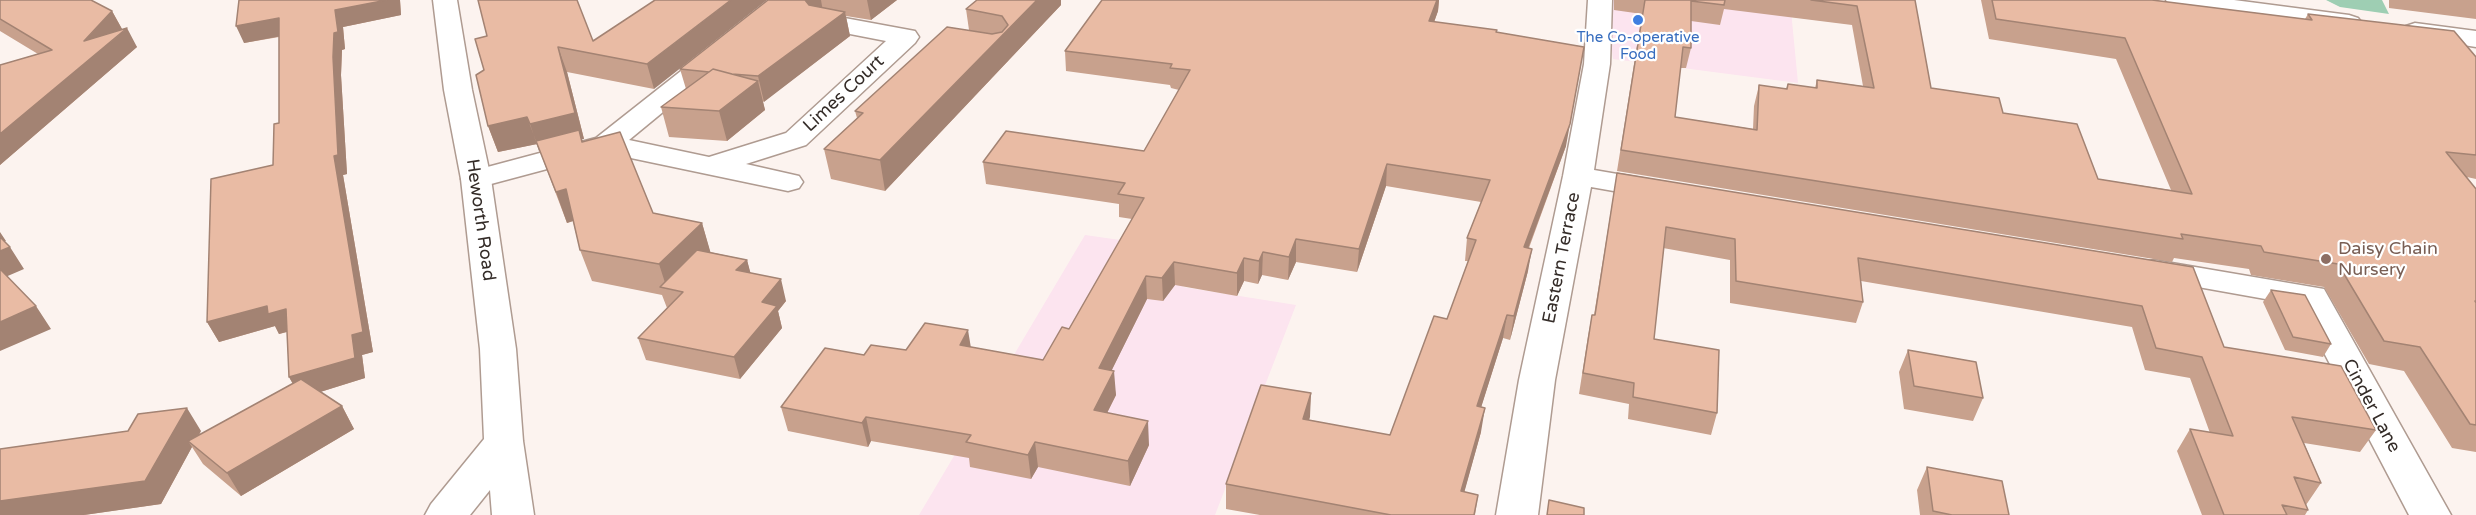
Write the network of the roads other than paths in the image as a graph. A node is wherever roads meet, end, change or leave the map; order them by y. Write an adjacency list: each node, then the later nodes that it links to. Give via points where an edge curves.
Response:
1 (445, 0): 10 (street, Heworth Road)
2 (786, 0): 7 (street)
3 (1600, 0): 9 (street, Eastern Terrace, via 1597,64)
4 (2178, 0): 6 (street)
5 (823, 22): 8 (street, Limes Court, via 917,39 795,139)
6 (2476, 39)
7 (606, 144): 8 (street, Limes Court); 10 (street)
8 (710, 166): 11 (street, Limes Court)
9 (1578, 176): 12 (street); 17 (street, Eastern Terrace, via 1537,380)
10 (476, 179): 14 (street, Heworth Road, via 498,350)
11 (788, 182)
12 (1692, 195)
13 (2120, 265): 18 (street, Cinder Lane, via 2312,297)
14 (504, 441): 15 (street); 16 (street, Heworth Road)
15 (446, 515)
16 (513, 515)
17 (1517, 515)
18 (2430, 515)

